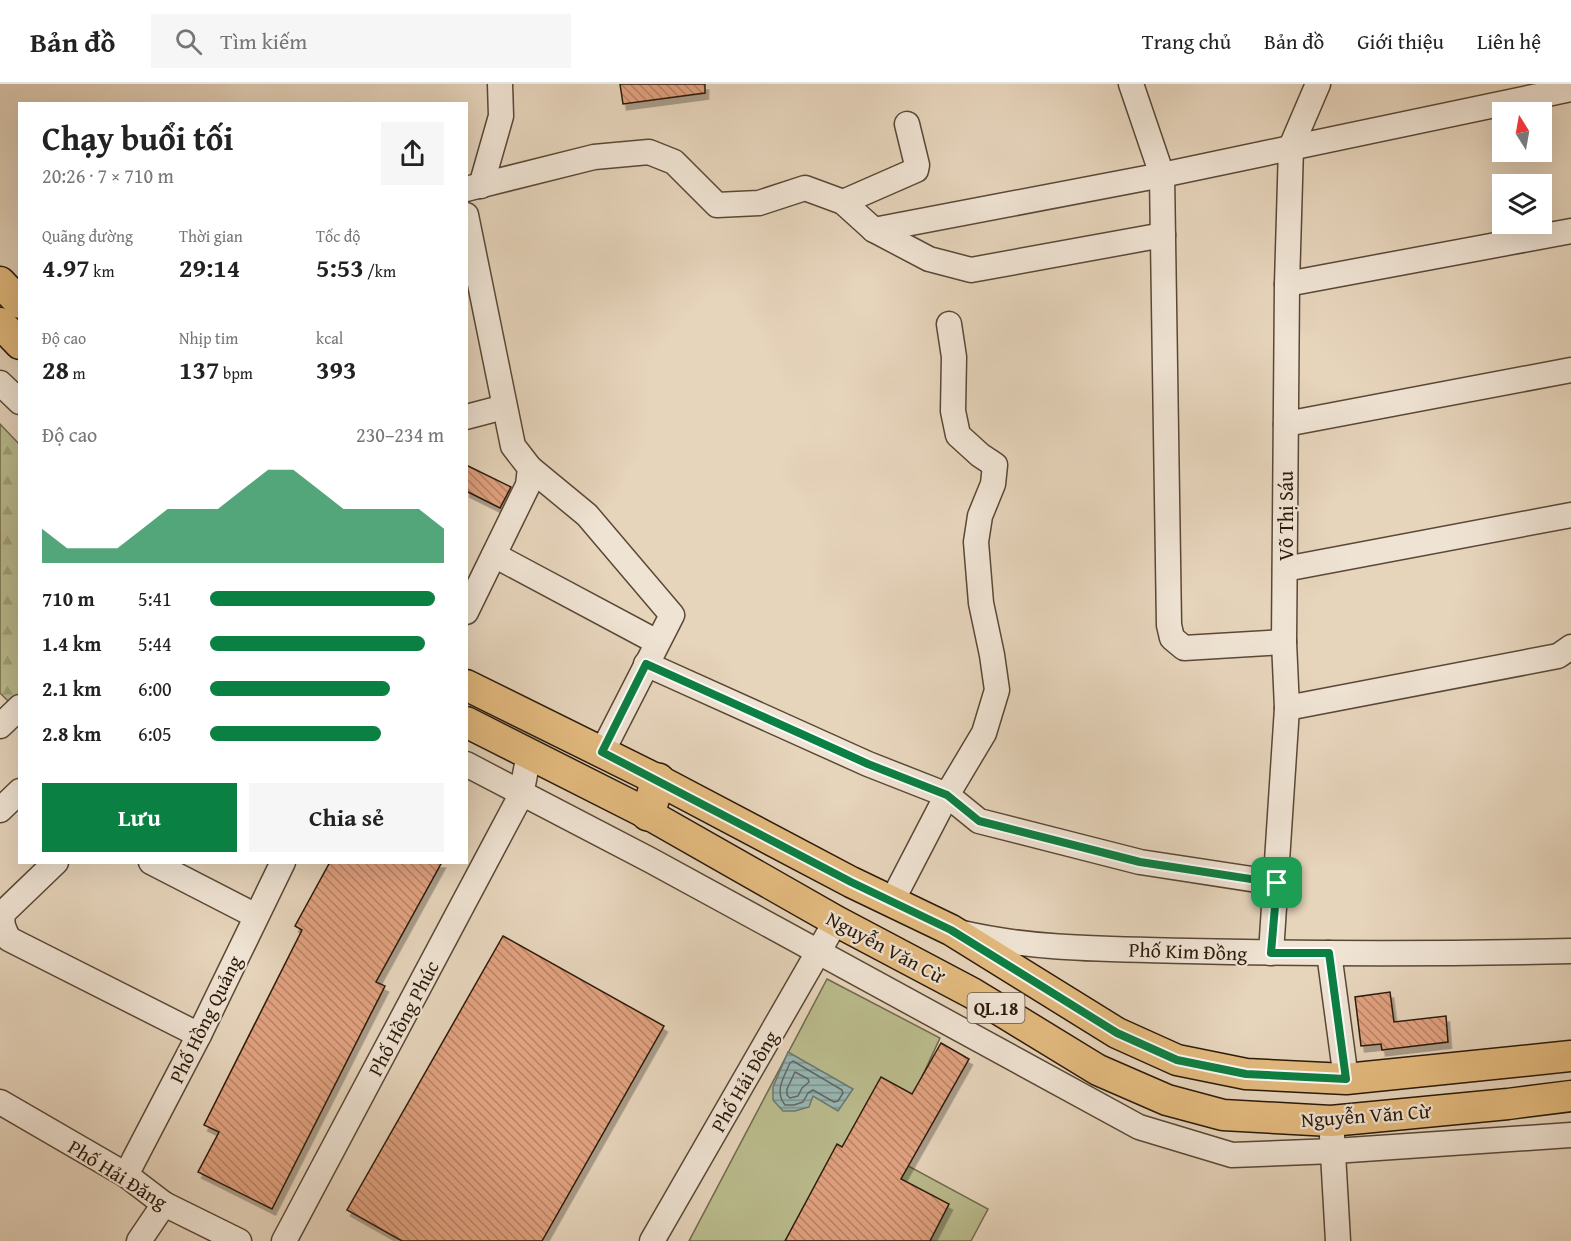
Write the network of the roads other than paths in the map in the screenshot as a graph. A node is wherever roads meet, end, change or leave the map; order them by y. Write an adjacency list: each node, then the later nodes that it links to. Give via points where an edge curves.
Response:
1 (501, 84): 8 (street, via 501,116)
2 (1131, 84): 7 (street)
3 (1318, 84): 6 (street, Võ Thị Sáu)
4 (1571, 89): 6 (street)
5 (907, 124): 9 (street, via 916,170)
6 (1291, 147): 7 (street); 15 (street, Võ Thị Sáu)
7 (1162, 175): 11 (street); 13 (street)
8 (474, 188): 9 (street, via 594,156 649,152 674,162 717,205 759,203 806,188)
9 (843, 202): 11 (street)
10 (468, 225): 21 (street)
11 (874, 230): 13 (street, via 929,259 972,270)
12 (1571, 231): 15 (street)
13 (1163, 235): 30 (street, via 1172,638 1185,648)
14 (0, 282): 16 (main road)
15 (1287, 284): 23 (street, Võ Thị Sáu)
16 (18, 301)
17 (0, 323): 19 (main road)
18 (949, 324): 44 (street, via 954,357 953,411 958,435 995,465 976,542 981,603 997,690 984,733)
19 (18, 342)
20 (1571, 370): 23 (street)
21 (504, 407): 22 (street); 24 (street, via 513,446)
22 (468, 416)
23 (1286, 424): 27 (street, Võ Thị Sáu)
24 (530, 468): 26 (street, via 528,485); 29 (street, via 587,515 672,615)
25 (1571, 515): 27 (street)
26 (494, 555): 28 (street); 29 (street)
27 (1285, 569): 30 (street, Võ Thị Sáu)
28 (468, 608)
29 (657, 642): 32 (street)
30 (1284, 642): 34 (street, Võ Thị Sáu)
31 (1571, 647): 34 (street, via 1557,656)
32 (646, 664): 38 (street); 44 (street, via 868,764)
33 (468, 686): 38 (main road, Nguyễn Văn Cừ / QL.18)
34 (1287, 708): 50 (street, Võ Thị Sáu)
35 (18, 709): 37 (street)
36 (468, 723): 39 (main road, Nguyễn Văn Cừ / QL.18)
37 (0, 726)
38 (602, 752): 41 (main road, Nguyễn Văn Cừ / QL.18)
39 (529, 754): 43 (street, Phố Hồng Phúc); 46 (main road, Nguyễn Văn Cừ / QL.18)
40 (468, 765): 43 (street, Nguyễn Văn Cừ)
41 (658, 780): 46 (highway); 51 (main road, Nguyễn Văn Cừ / QL.18)
42 (18, 793): 45 (street)
43 (521, 795): 56 (street, Nguyễn Văn Cừ, via 650,860); 71 (street, Phố Hồng Phúc)
44 (947, 795): 50 (street, via 979,821 1140,862); 51 (street)
45 (0, 810)
46 (648, 814): 53 (main road, Nguyễn Văn Cừ / QL.18)
47 (54, 864): 59 (street, via 4,912 3,925 9,939)
48 (155, 864): 52 (street)
49 (282, 864): 52 (street, Phố Hồng Quảng)
50 (1277, 883): 57 (street, Võ Thị Sáu)
51 (892, 901): 54 (main road, Nguyễn Văn Cừ / QL.18)
52 (256, 916): 59 (street, Phố Hồng Quảng)
53 (836, 921): 56 (street, Phố Hải Đông); 64 (main road, Nguyễn Văn Cừ / QL.18, via 972,993 1098,1070 1167,1100 1223,1115)
54 (951, 930): 57 (street, Phố Kim Đồng, via 988,939 1087,948); 61 (main road, Nguyễn Văn Cừ / QL.18, via 1117,1033 1177,1060 1246,1074)
55 (1571, 951): 58 (street, Phố Kim Đồng)
56 (817, 953): 66 (street, Nguyễn Văn Cừ, via 1139,1127 1232,1155); 72 (street, Phố Hải Đông)
57 (1271, 953): 58 (street, Phố Kim Đồng)
58 (1329, 953): 61 (street)
59 (199, 1035): 67 (street, Phố Hồng Quảng)
60 (1571, 1056): 61 (main road, Nguyễn Văn Cừ / QL.18)
61 (1346, 1079)
62 (1571, 1096): 64 (main road, Nguyễn Văn Cừ / QL.18)
63 (0, 1102): 67 (street, Phố Hải Đăng)
64 (1331, 1121): 66 (street)
65 (1571, 1135): 66 (street, Nguyễn Văn Cừ)
66 (1334, 1151): 73 (street)
67 (126, 1175): 68 (street, Phố Hải Đăng)
68 (164, 1204): 69 (street); 70 (street, Phố Hải Đăng)
69 (139, 1241)
70 (239, 1241)
71 (284, 1241)
72 (652, 1241)
73 (1338, 1241)

